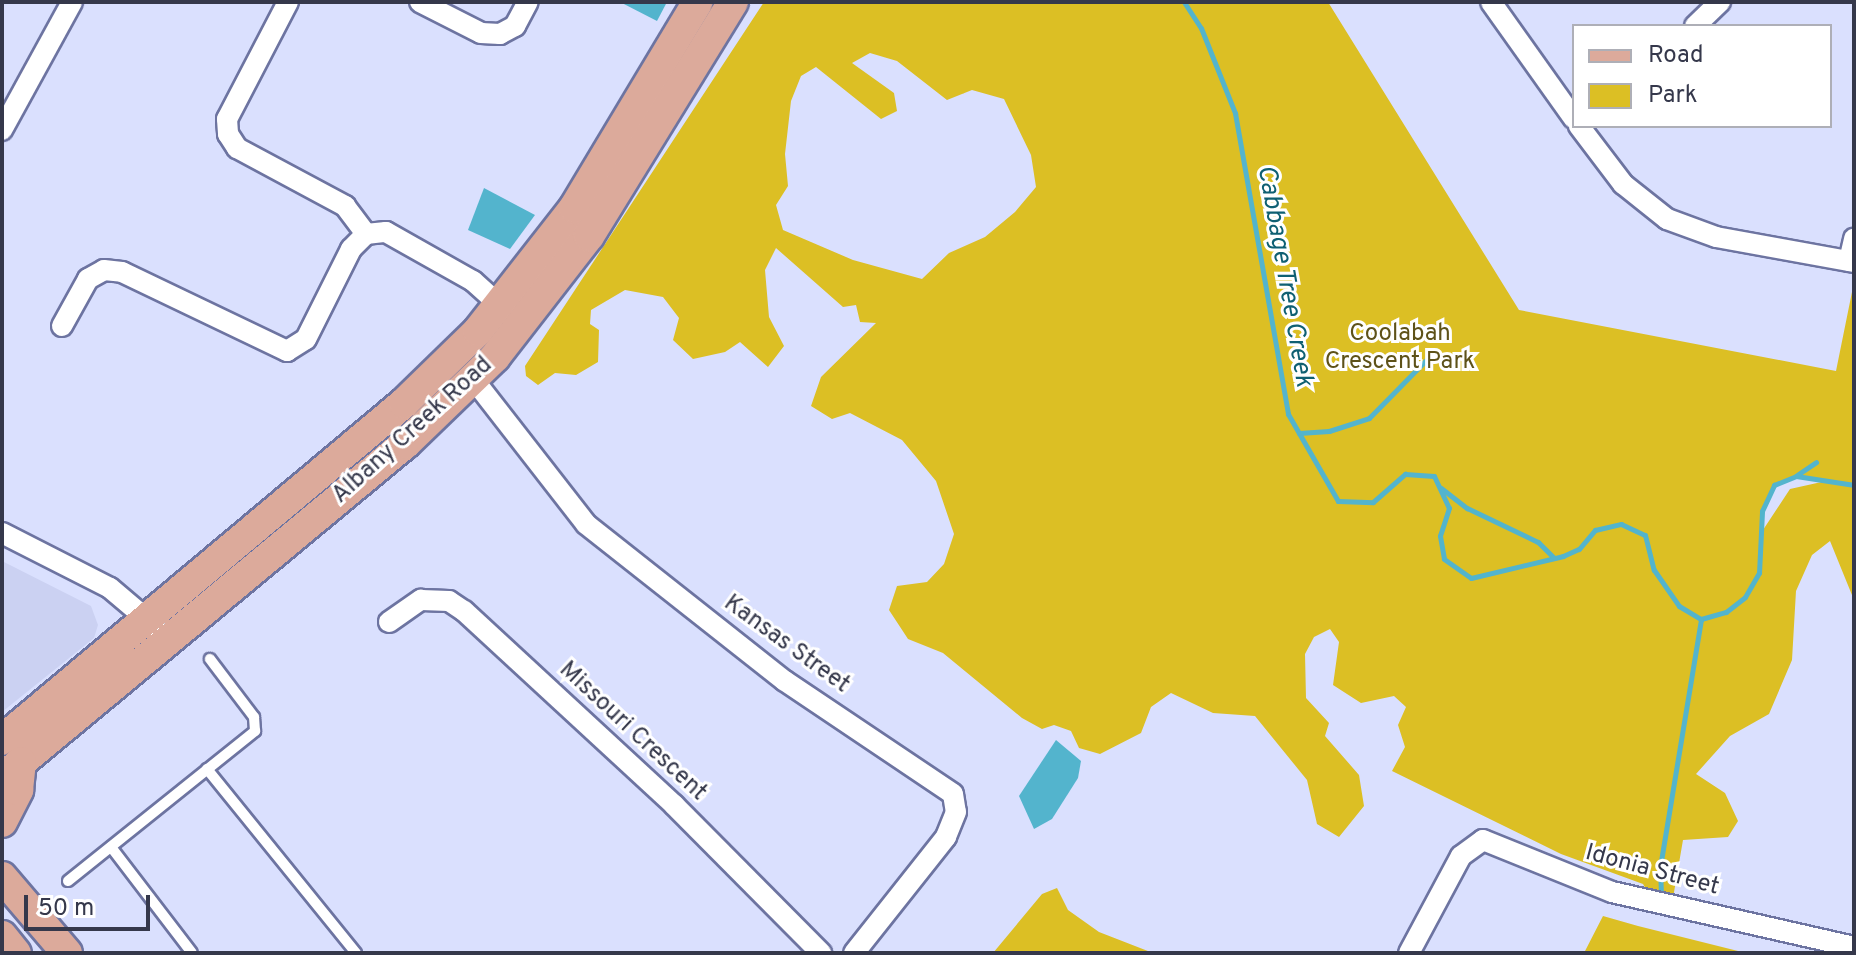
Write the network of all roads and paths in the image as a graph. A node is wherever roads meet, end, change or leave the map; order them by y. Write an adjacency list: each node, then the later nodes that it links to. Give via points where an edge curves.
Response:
1 (72, 2): 12 (street)
2 (288, 2): 13 (street, via 227,119 228,134 237,148 345,206)
3 (420, 2): 4 (street, via 481,33 500,34 515,26)
4 (528, 2)
5 (698, 2): 16 (main road, Albany Creek Road, via 574,208)
6 (733, 2): 18 (main road, Albany Creek Road, via 589,236)
7 (1491, 2): 10 (street)
8 (1720, 2): 9 (street)
9 (1697, 24)
10 (1572, 116)
11 (1581, 128): 15 (street, via 1623,184 1667,219 1716,237)
12 (2, 130)
13 (366, 234): 16 (street, via 386,232 473,281); 17 (street, via 351,249 306,339 287,351 122,272 104,270 88,279)
14 (1854, 239): 15 (street)
15 (1852, 262)
16 (500, 305): 20 (main road, Albany Creek Road, via 404,403)
17 (62, 326)
18 (474, 380): 22 (main road, Albany Creek Road); 37 (street, Kansas Street, via 586,524 785,681 953,794 956,812 946,837)
19 (2, 533): 20 (street, via 110,588)
20 (147, 618): 22 (street); 24 (main road, Albany Creek Road)
21 (389, 622): 36 (street, Missouri Crescent, via 421,600 449,601 464,611 674,805)
22 (169, 641): 24 (main road, Albany Creek Road)
23 (210, 659): 25 (lane, via 256,726)
24 (8, 760): 26 (main road, via 18,790)
25 (207, 769): 27 (lane); 35 (lane)
26 (2, 822)
27 (111, 847): 29 (lane); 34 (lane)
28 (2, 877): 33 (main road)
29 (68, 881)
30 (2, 936): 32 (main road)
31 (1854, 947): 38 (street, Idonia Street, via 1612,892 1483,840 1461,856)
32 (16, 953)
33 (67, 953)
34 (192, 953)
35 (356, 953)
36 (821, 953)
37 (854, 953)
38 (1409, 953)

